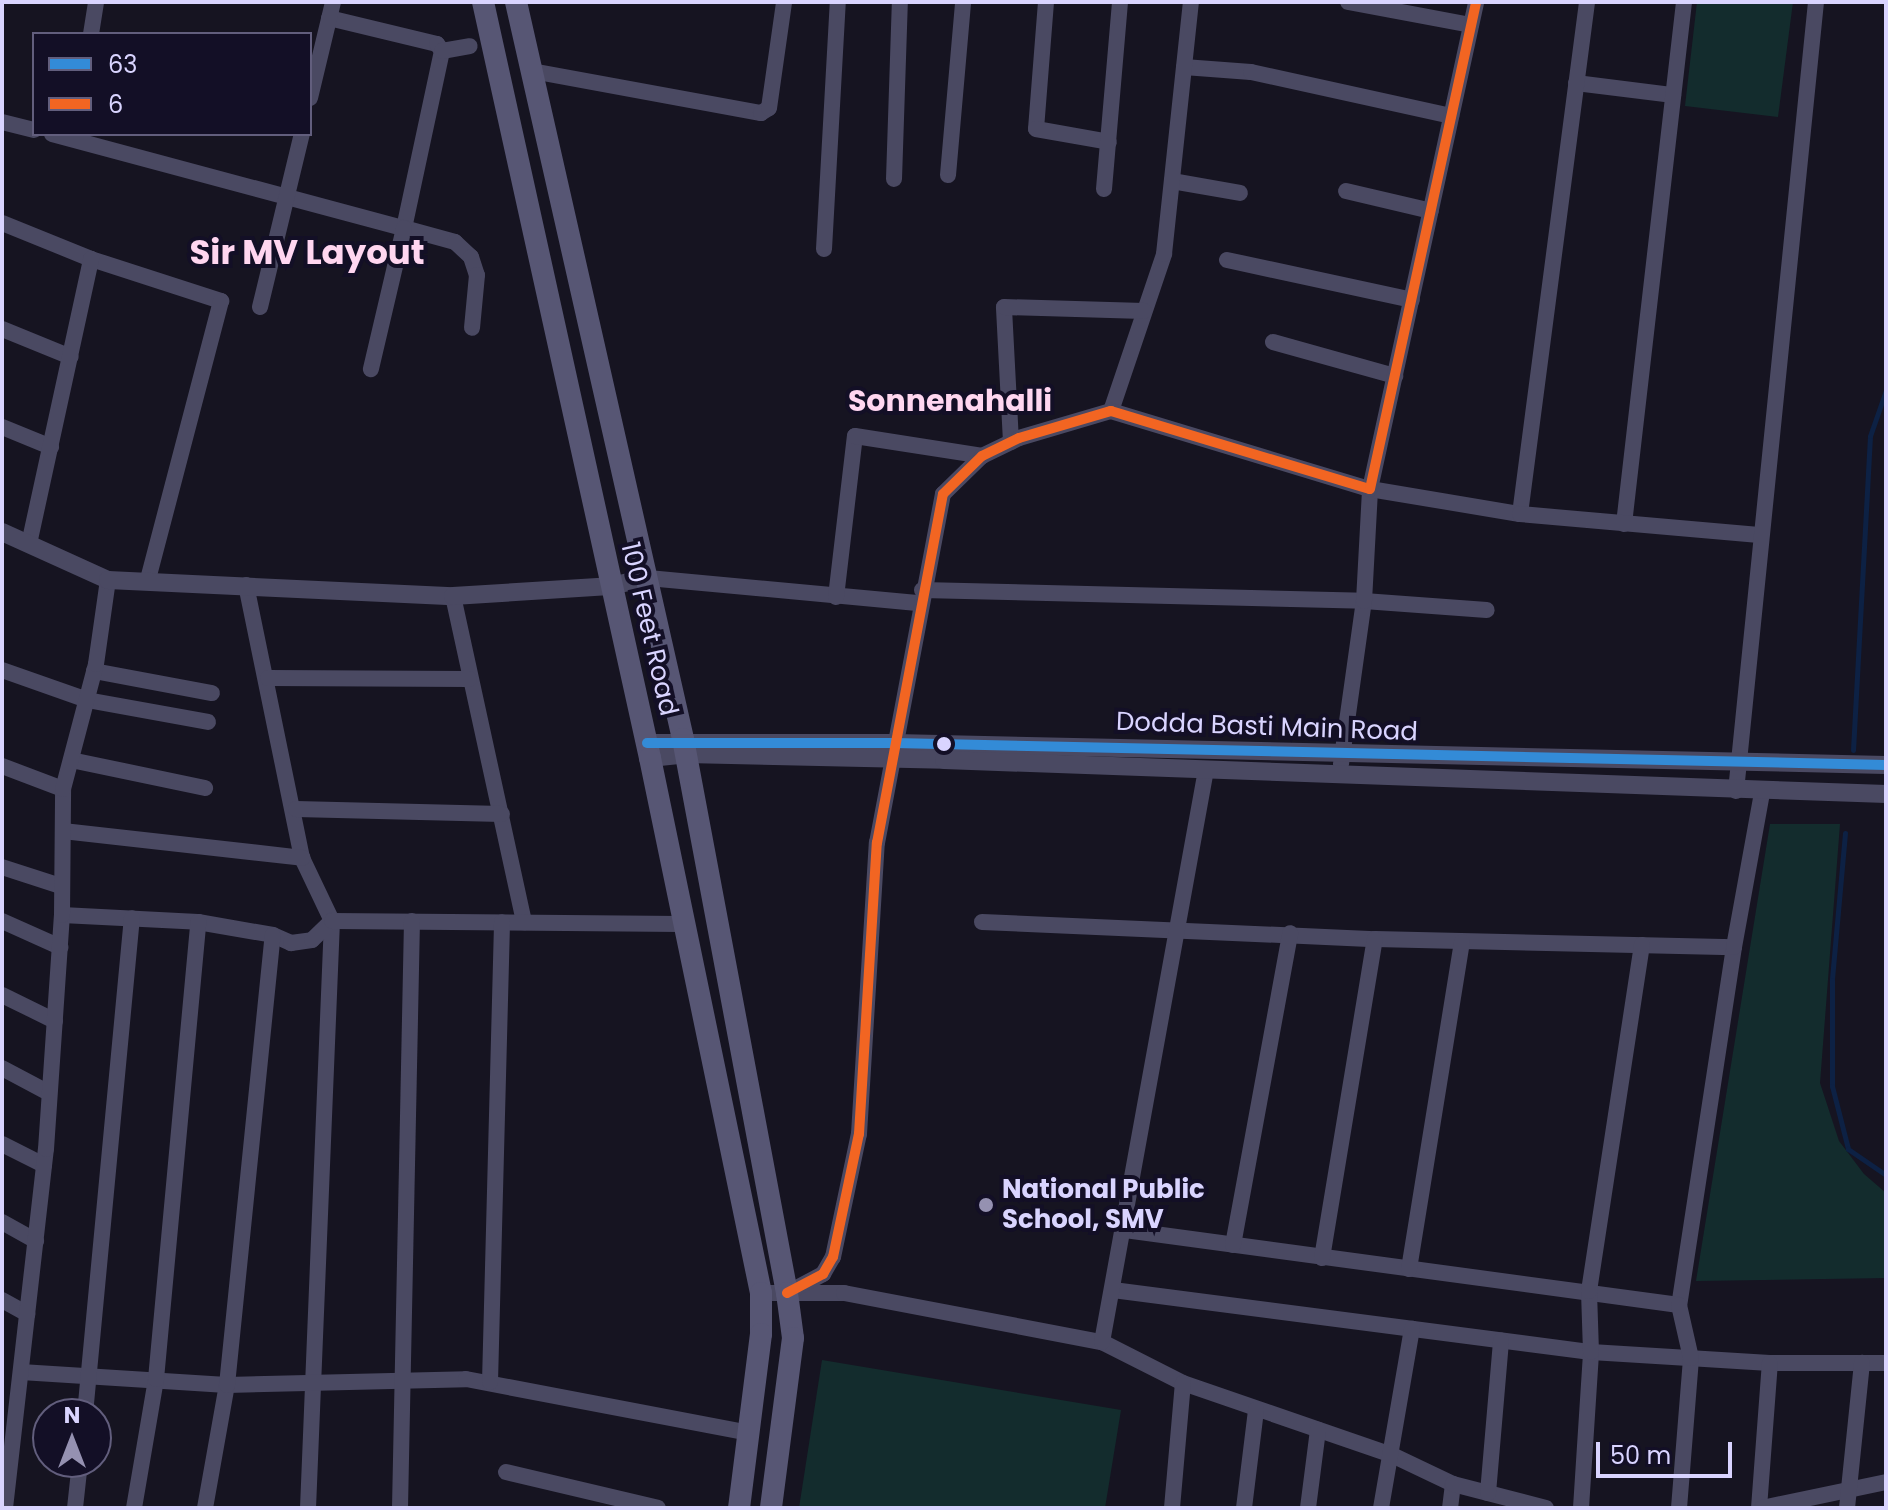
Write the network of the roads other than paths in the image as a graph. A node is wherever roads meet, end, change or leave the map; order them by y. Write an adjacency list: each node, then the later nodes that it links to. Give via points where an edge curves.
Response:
1 (96, 2): 18 (street)
2 (483, 2): 69 (main road, 100 Feet Road)
3 (516, 2): 22 (main road, 100 Feet Road)
4 (784, 2): 22 (street, via 769,108 761,113)
5 (838, 2): 42 (street)
6 (900, 2): 33 (street)
7 (963, 2): 32 (street)
8 (1046, 2): 31 (street, via 1036,129)
9 (1120, 2): 31 (street)
10 (1191, 2): 21 (street)
11 (1348, 2): 17 (street)
12 (1476, 2): 17 (street)
13 (1587, 2): 23 (street)
14 (1684, 2): 25 (street)
15 (1816, 2): 63 (street)
16 (331, 10): 20 (street, via 437,44); 24 (street)
17 (1471, 25): 26 (street)
18 (91, 32)
19 (470, 46): 20 (street)
20 (442, 51): 41 (street)
21 (1184, 67): 26 (street, via 1251,72); 34 (street)
22 (532, 71): 65 (main road, 100 Feet Road)
23 (1576, 83): 25 (street); 60 (street)
24 (312, 90)
25 (1673, 95): 61 (street)
26 (1451, 116): 39 (street)
27 (2, 122): 28 (street)
28 (32, 130)
29 (302, 136): 38 (street)
30 (73, 137): 38 (street)
31 (1109, 142): 35 (street)
32 (948, 175)
33 (894, 179)
34 (1172, 181): 37 (street); 47 (street, via 1164,254)
35 (1104, 189)
36 (1346, 191): 39 (street)
37 (1240, 193)
38 (288, 194): 41 (street); 46 (street)
39 (1431, 211): 45 (street)
40 (2, 223): 43 (street)
41 (404, 228): 48 (street, via 455,242 471,257 477,275); 52 (street)
42 (824, 249)
43 (91, 259): 51 (street); 67 (street, via 221,301)
44 (1227, 260): 45 (street)
45 (1412, 300): 53 (street)
46 (260, 307)
47 (1144, 311): 54 (street); 56 (street, via 1004,307)
48 (472, 328)
49 (2, 329): 51 (street)
50 (1273, 342): 53 (street)
51 (71, 357): 57 (street)
52 (371, 369)
53 (1395, 376): 59 (street)
54 (1111, 411): 56 (street); 59 (street)
55 (2, 427): 57 (street)
56 (1011, 442): 58 (street)
57 (51, 447): 64 (street)
58 (982, 456): 71 (street, via 943,494); 72 (street, via 855,436)
59 (1370, 489): 60 (street); 73 (street)
60 (1520, 514): 61 (street)
61 (1624, 524): 63 (street)
62 (2, 532): 64 (street)
63 (1759, 535): 86 (street)
64 (29, 544): 66 (street)
65 (648, 578): 69 (street); 72 (street); 82 (main road, 100 Feet Road)
66 (108, 580): 67 (street); 76 (street)
67 (148, 580): 68 (street)
68 (246, 585): 70 (street); 77 (street)
69 (610, 586): 70 (street); 83 (main road, 100 Feet Road)
70 (453, 596): 78 (street)
71 (921, 596): 72 (street); 73 (street); 84 (street)
72 (836, 597)
73 (1364, 601): 74 (street); 87 (street)
74 (1487, 610)
75 (2, 670): 80 (street)
76 (94, 671): 79 (street); 80 (street)
77 (268, 678): 78 (street); 96 (street)
78 (469, 679): 97 (street)
79 (212, 693)
80 (87, 700): 81 (street); 85 (street)
81 (208, 722)
82 (684, 746): 83 (street, Dodda Basti Main Road); 84 (street, Dodda Basti Main Road); 135 (main road, 100 Feet Road)
83 (648, 750): 111 (main road, 100 Feet Road)
84 (894, 751): 87 (street, Dodda Basti Main Road); 90 (street, Dodda Basti Main Road); 135 (street, via 869,916 859,1134 833,1257 823,1274)
85 (71, 760): 91 (street); 92 (street)
86 (1736, 764): 87 (street, Dodda Basti Main Road); 88 (street, Dodda Basti Main Road); 93 (street)
87 (1341, 765): 90 (street, Dodda Basti Main Road); 93 (street, Dodda Basti Main Road)
88 (1886, 765)
89 (2, 766): 92 (street)
90 (1206, 770): 112 (street)
91 (205, 788)
92 (63, 789): 98 (street)
93 (1736, 791): 94 (street, Dodda Basti Main Road)
94 (1762, 793): 95 (street, Dodda Basti Main Road); 119 (street)
95 (1882, 794)
96 (296, 809): 97 (street); 99 (street)
97 (502, 814): 109 (street)
98 (63, 831): 99 (street); 101 (street)
99 (302, 858): 105 (street)
100 (2, 867): 101 (street)
101 (61, 886): 102 (street)
102 (62, 915): 103 (street); 118 (street)
103 (132, 918): 107 (street); 147 (street)
104 (2, 921): 118 (street)
105 (332, 921): 106 (street); 114 (street, via 312,940 291,943); 151 (street)
106 (412, 921): 108 (street); 150 (street)
107 (198, 922): 114 (street); 149 (street)
108 (502, 922): 109 (street); 152 (street)
109 (524, 922): 111 (street)
110 (982, 922): 112 (street)
111 (681, 924): 134 (main road, 100 Feet Road)
112 (1179, 928): 113 (street); 127 (street)
113 (1290, 933): 115 (street); 129 (street)
114 (273, 935): 154 (street)
115 (1375, 939): 116 (street); 130 (street)
116 (1462, 942): 117 (street); 131 (street)
117 (1642, 945): 119 (street); 133 (street)
118 (60, 947): 121 (street)
119 (1734, 947): 137 (street)
120 (2, 995): 121 (street)
121 (55, 1021): 123 (street)
122 (2, 1068): 123 (street)
123 (49, 1093): 125 (street)
124 (2, 1144): 125 (street)
125 (44, 1165): 128 (street)
126 (2, 1222): 128 (street)
127 (1125, 1230): 129 (street); 132 (street)
128 (36, 1241): 138 (street)
129 (1233, 1245): 130 (street)
130 (1322, 1258): 131 (street)
131 (1409, 1269): 133 (street)
132 (1113, 1290): 139 (street); 141 (street)
133 (1589, 1291): 137 (street); 142 (street)
134 (761, 1293): 135 (street); 158 (main road, 100 Feet Road)
135 (787, 1293): 141 (street, via 844,1293); 176 (main road, 100 Feet Road, via 793,1338)
136 (2, 1300): 138 (street)
137 (1679, 1305): 143 (street)
138 (27, 1314): 148 (street)
139 (1412, 1329): 140 (street); 160 (street)
140 (1501, 1341): 142 (street); 165 (street)
141 (1102, 1342): 153 (street)
142 (1591, 1352): 143 (street); 183 (street)
143 (1691, 1358): 144 (street); 184 (street)
144 (1770, 1363): 145 (street); 185 (street)
145 (1862, 1363): 146 (street); 166 (street)
146 (1886, 1363)
147 (89, 1376): 148 (street); 149 (street); 155 (street)
148 (13, 1378): 159 (street)
149 (156, 1379): 154 (street); 170 (street)
150 (400, 1380): 151 (street); 152 (street); 173 (street)
151 (310, 1381): 154 (street); 172 (street)
152 (490, 1382): 158 (street)
153 (1183, 1383): 156 (street); 177 (street)
154 (227, 1385): 171 (street)
155 (87, 1398)
156 (1256, 1410): 157 (street); 178 (street)
157 (1318, 1430): 160 (street); 179 (street)
158 (749, 1433): 175 (main road, 100 Feet Road)
159 (7, 1444): 168 (street)
160 (1392, 1455): 164 (street); 180 (street)
161 (506, 1472): 174 (street)
162 (78, 1478): 169 (street)
163 (1886, 1482): 166 (street)
164 (1453, 1484): 165 (street); 181 (street)
165 (1488, 1493): 167 (street)
166 (1848, 1501): 185 (street)
167 (1511, 1504): 182 (street)
168 (5, 1508)
169 (75, 1508)
170 (134, 1508)
171 (205, 1508)
172 (308, 1508)
173 (400, 1508)
174 (658, 1508)
175 (739, 1508)
176 (771, 1508)
177 (1172, 1508)
178 (1244, 1508)
179 (1308, 1508)
180 (1381, 1508)
181 (1450, 1508)
182 (1546, 1508)
183 (1581, 1508)
184 (1679, 1508)
185 (1761, 1508)

